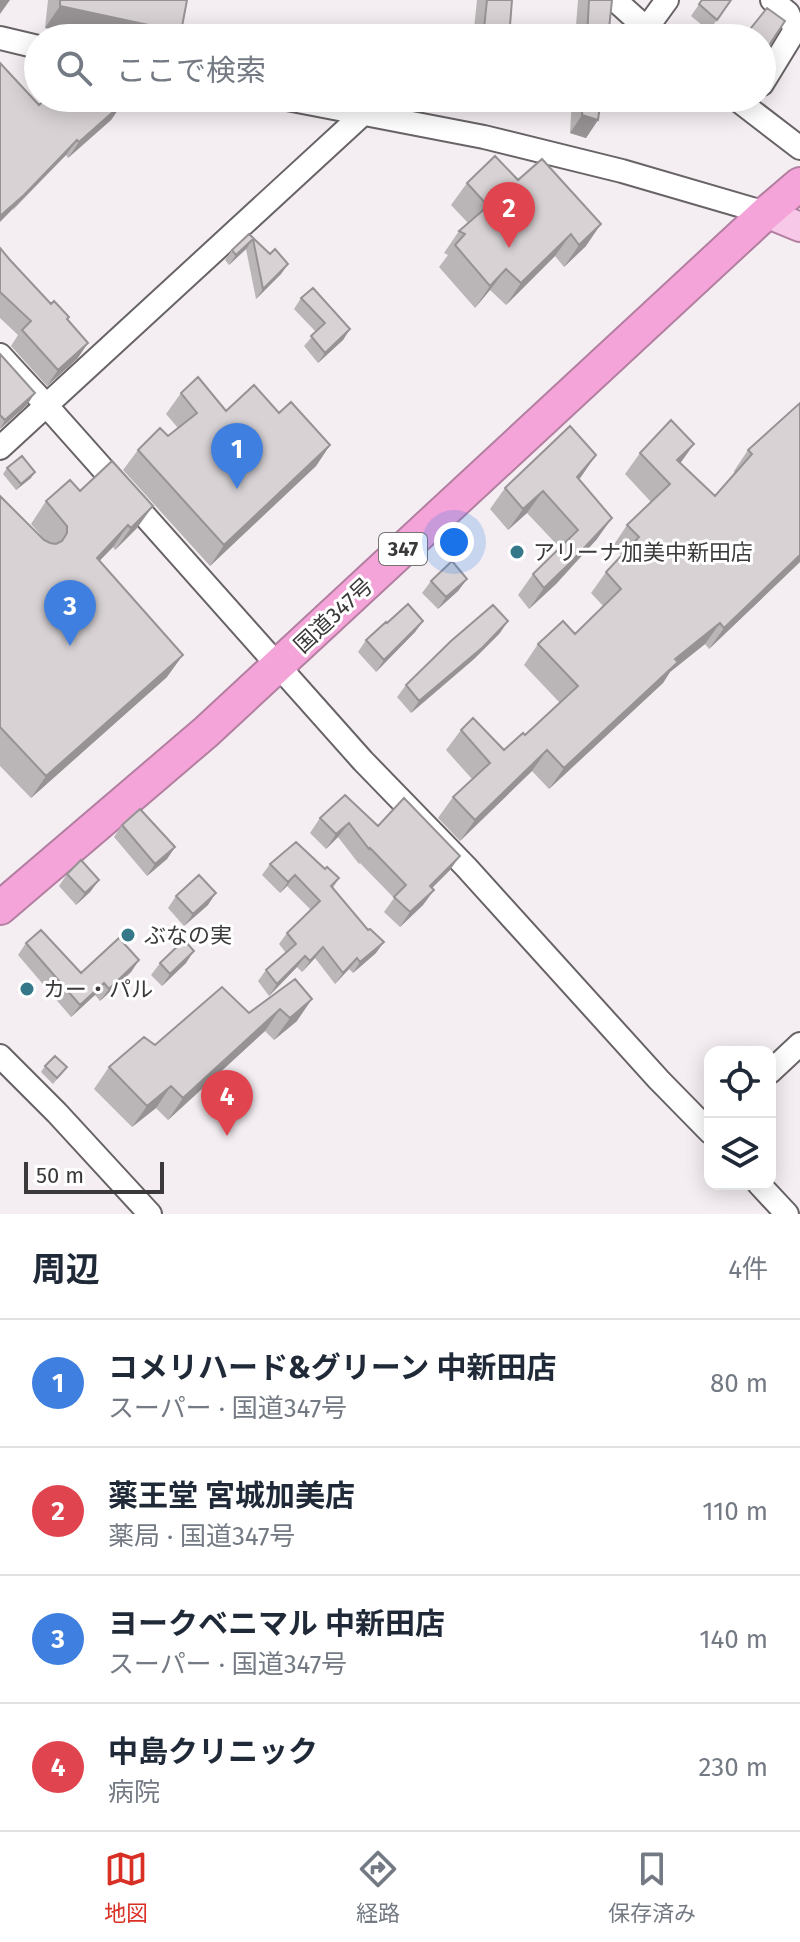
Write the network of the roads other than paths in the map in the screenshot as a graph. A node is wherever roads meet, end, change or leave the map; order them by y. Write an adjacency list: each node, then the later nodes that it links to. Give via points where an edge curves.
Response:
1 (615, 0): 4 (street)
2 (667, 0): 5 (street)
3 (772, 0): 8 (street, via 788,13 795,30)
4 (641, 24)
5 (656, 24)
6 (0, 38): 7 (street)
7 (24, 44)
8 (776, 61)
9 (353, 112): 11 (street)
10 (757, 112): 12 (street)
11 (363, 114): 14 (street, via 484,137); 17 (street)
12 (800, 148)
13 (800, 184): 14 (highway, 国道347号 / 347)
14 (766, 213): 15 (main road); 19 (highway, 国道347号 / 347)
15 (800, 227)
16 (0, 355): 17 (street)
17 (46, 405): 18 (street); 19 (street)
18 (0, 448)
19 (279, 665): 20 (highway, 国道347号 / 347); 24 (street)
20 (0, 908)
21 (800, 1044): 23 (street)
22 (0, 1056): 26 (street)
23 (776, 1066)
24 (704, 1124)
25 (765, 1190): 27 (street)
26 (150, 1214)
27 (787, 1214)

